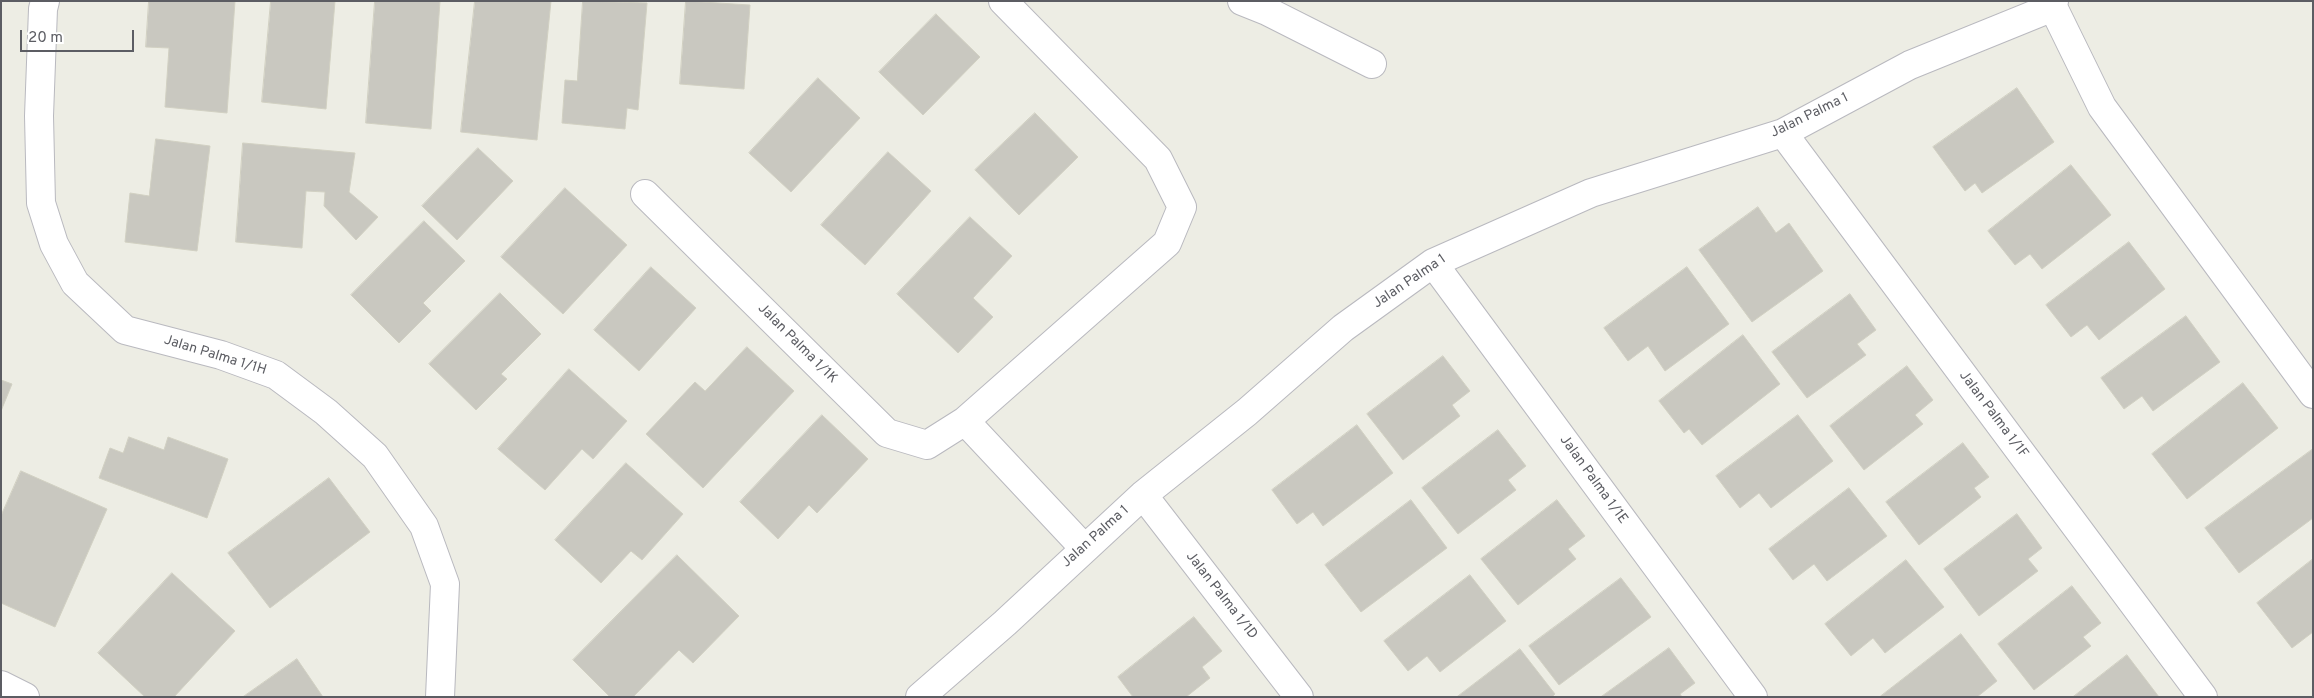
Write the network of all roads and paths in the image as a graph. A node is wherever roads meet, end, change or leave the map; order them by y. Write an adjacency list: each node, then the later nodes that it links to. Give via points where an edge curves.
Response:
1 (46, 1): 15 (street, Jalan Palma 1/1H, via 43,8 38,116 41,203 54,244 75,283 125,330 221,355 276,375 326,412 375,456 424,526 445,584)
2 (1003, 1): 10 (street, Jalan Palma 1/1K, via 1158,159 1182,207 1167,243)
3 (1242, 1): 5 (street)
4 (2054, 4): 6 (street, Jalan Palma 1, via 1910,65); 9 (street, via 2102,107)
5 (1372, 64)
6 (1782, 133): 8 (street, Jalan Palma 1, via 1591,193); 19 (street, Jalan Palma 1/1F)
7 (645, 194): 10 (street, Jalan Palma 1/1K, via 888,433 927,445)
8 (1433, 263): 11 (street, Jalan Palma 1, via 1343,328); 18 (street, Jalan Palma 1/1E)
9 (2313, 394)
10 (965, 421): 12 (street)
11 (1143, 495): 12 (street, Jalan Palma 1); 17 (street, Jalan Palma 1/1D)
12 (1084, 548): 16 (street, Jalan Palma 1)
13 (1, 685): 14 (street)
14 (25, 697)
15 (440, 697)
16 (920, 697)
17 (1299, 697)
18 (1752, 697)
19 (2203, 697)

